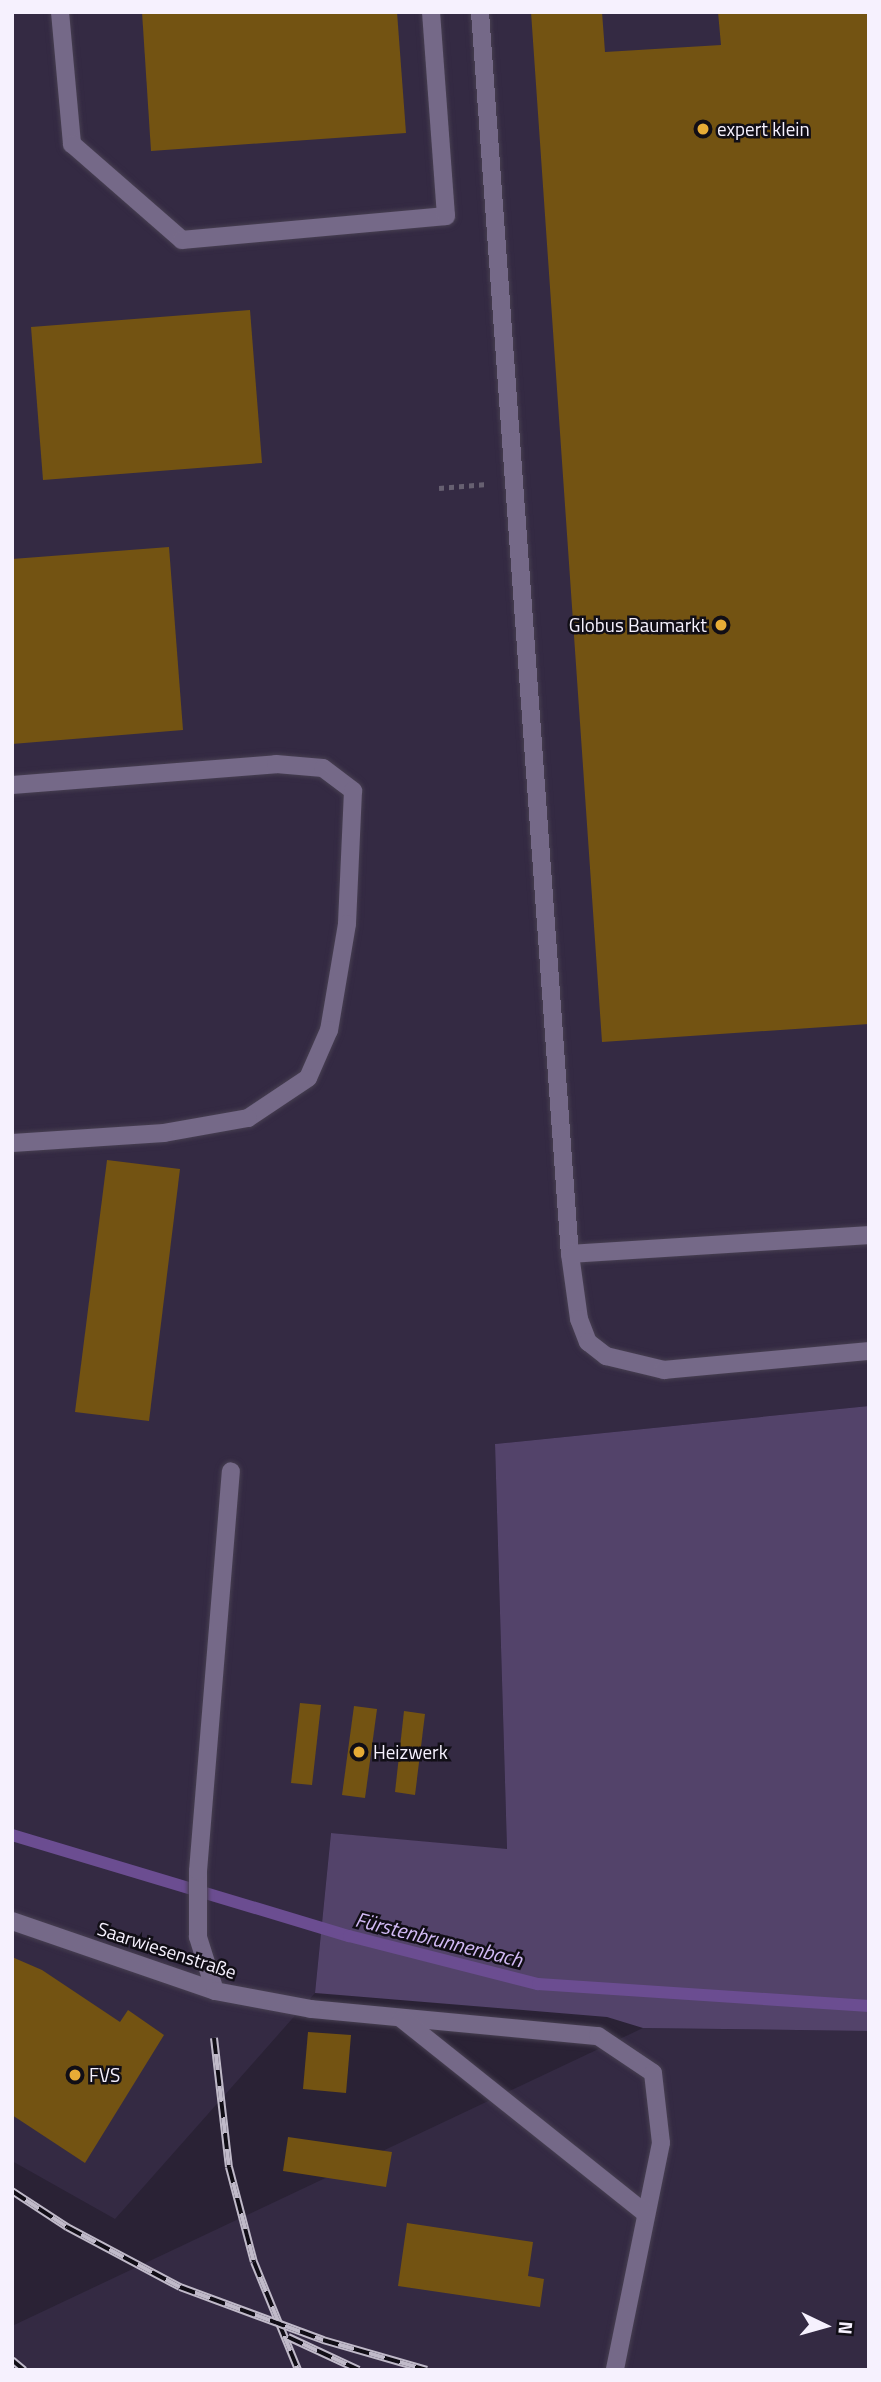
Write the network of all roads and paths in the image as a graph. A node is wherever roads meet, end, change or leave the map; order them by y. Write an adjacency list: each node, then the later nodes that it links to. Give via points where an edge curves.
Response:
1 (60, 12): 2 (street, via 72,144 182,240 446,216)
2 (431, 12)
3 (480, 12): 4 (street)
4 (516, 481): 5 (path); 9 (street)
5 (439, 488)
6 (12, 785): 7 (street, via 276,764 323,768 353,791 347,924 329,1030 308,1079 248,1118 164,1133)
7 (12, 1143)
8 (869, 1235): 9 (street)
9 (570, 1254): 10 (street, via 579,1319 588,1342 606,1356 630,1364 664,1370)
10 (869, 1351)
11 (231, 1471): 13 (street, via 198,1871 198,1937)
12 (12, 1921): 13 (street, Saarwiesenstraße)
13 (215, 1991): 14 (street, Saarwiesenstraße)
14 (402, 2019): 15 (street); 15 (street, Saarwiesenstraße, via 598,2036 653,2073 661,2143)
15 (646, 2214): 16 (street, Saarwiesenstraße)
16 (615, 2370)

